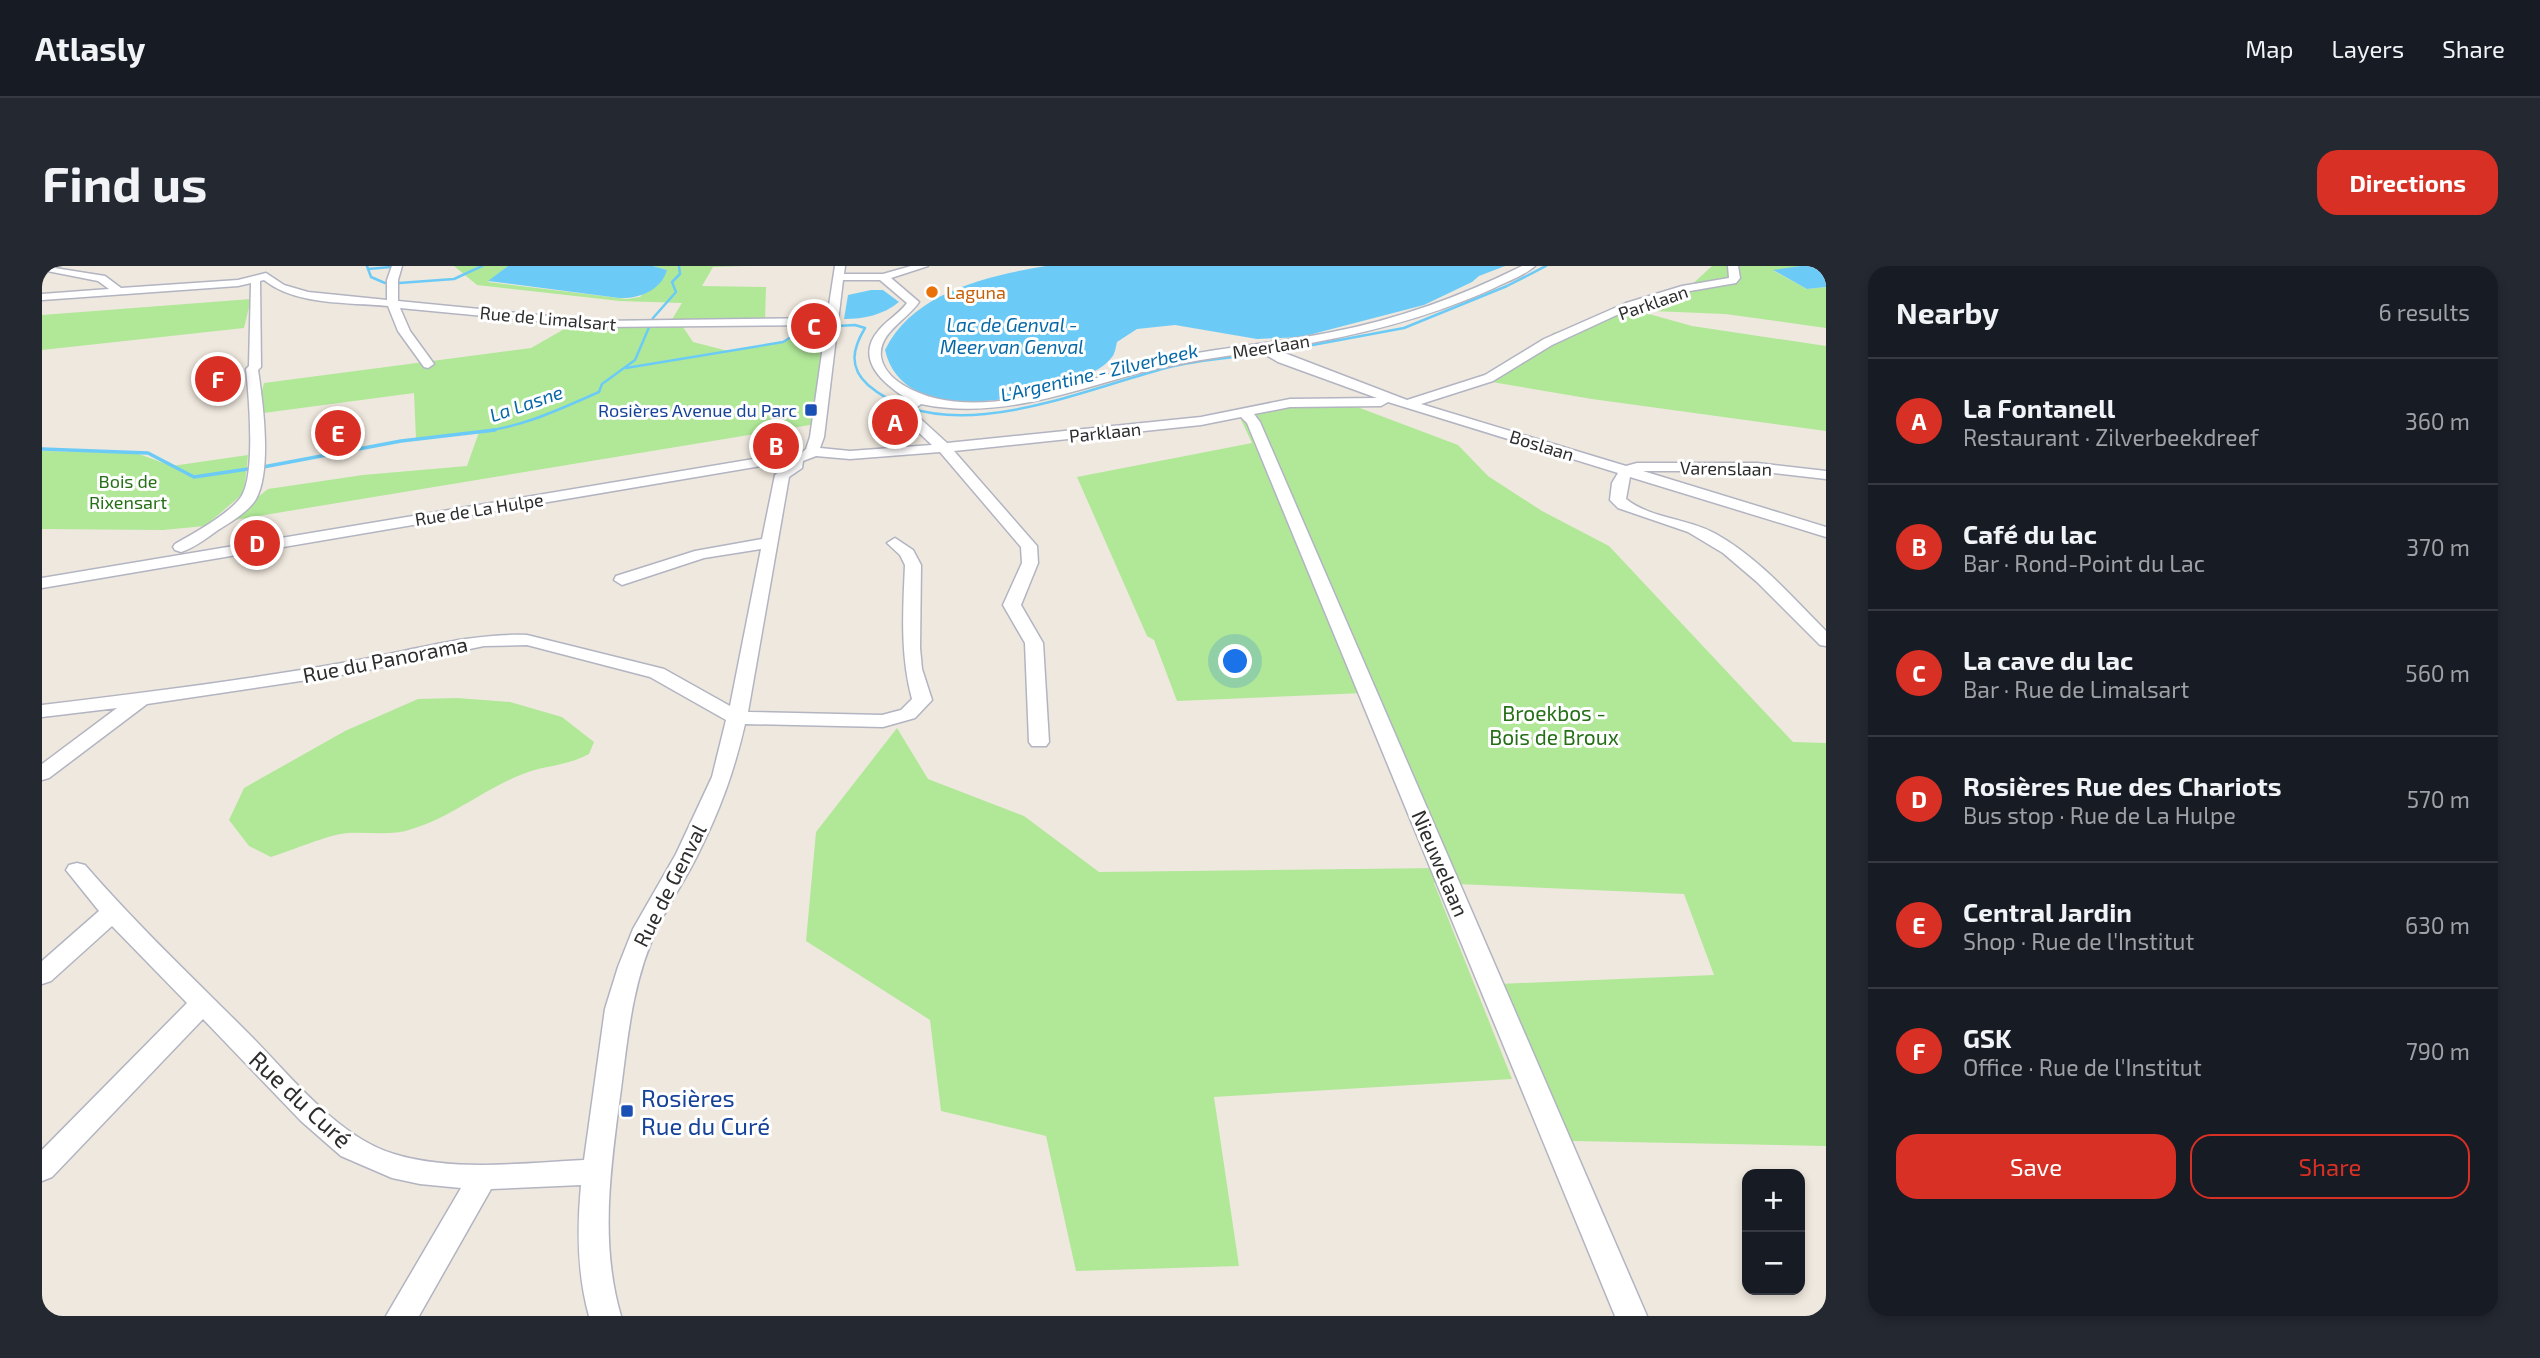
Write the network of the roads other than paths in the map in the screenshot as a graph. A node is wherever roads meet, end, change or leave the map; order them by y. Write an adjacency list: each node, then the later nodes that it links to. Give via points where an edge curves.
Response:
1 (253, 266): 9 (street)
2 (397, 266): 12 (street, via 391,283)
3 (923, 266): 8 (street)
4 (1530, 266): 14 (street, Meerlaan, via 1416,314)
5 (1733, 266): 16 (street, Parklaan, via 1732,281 1682,289 1630,305 1548,342 1489,378)
6 (42, 267): 10 (street, via 102,278)
7 (839, 272): 8 (street); 13 (street)
8 (883, 277): 17 (street, Meerlaan, via 913,302 881,335 877,365)
9 (259, 280): 10 (street); 12 (street, Rue de Limalsart, via 303,294); 27 (street, via 254,488)
10 (118, 291): 11 (street)
11 (42, 297)
12 (394, 304): 13 (street, Rue de Limalsart, via 600,324); 15 (street, via 400,329)
13 (831, 324): 19 (street)
14 (1267, 351): 16 (street, Boslaan); 17 (street, Meerlaan, via 1145,366 1016,404)
15 (428, 364)
16 (1401, 402): 18 (street, Parklaan, via 1290,402); 22 (street, Boslaan)
17 (912, 403): 20 (street, via 905,412)
18 (1245, 413): 20 (street, Parklaan); 45 (street, Nieuwelaan, via 1253,422)
19 (813, 447): 20 (street, Parklaan, via 850,455); 21 (street)
20 (944, 448): 34 (street, via 1029,546 1030,562 1012,605 1034,643)
21 (782, 466): 25 (street, Rue de Genval); 27 (street, Rue de La Hulpe, via 739,466)
22 (1625, 471): 23 (street, Varenslaan, via 1637,467 1757,467); 24 (street, Boslaan); 30 (street, via 1621,504 1694,529 1727,548)
23 (1826, 475)
24 (1826, 532)
25 (770, 543): 28 (street, via 701,554); 33 (street, Rue de Genval)
26 (895, 543): 33 (street, via 913,565 911,648 922,700 917,707 883,721)
27 (198, 548): 29 (street, Rue de La Hulpe, via 147,564)
28 (622, 580)
29 (42, 583)
30 (1826, 641)
31 (143, 698): 32 (street); 33 (street, Rue du Panorama, via 356,667 472,642 514,639 657,673); 35 (street, Rue du Panorama)
32 (42, 711)
33 (738, 718): 41 (street, Rue de Genval, via 722,777 630,967 618,1009)
34 (1039, 742)
35 (42, 774)
36 (77, 870): 37 (street, Rue du Curé)
37 (113, 912): 38 (street); 39 (street, Rue du Curé)
38 (42, 975)
39 (203, 1003): 40 (street); 42 (street, Rue du Curé, via 343,1143 396,1167 448,1176)
40 (42, 1169)
41 (597, 1172): 42 (street, Rue du Curé); 44 (street, Rue de Genval, via 594,1245)
42 (484, 1175): 43 (street)
43 (402, 1316)
44 (604, 1316)
45 (1631, 1316)

